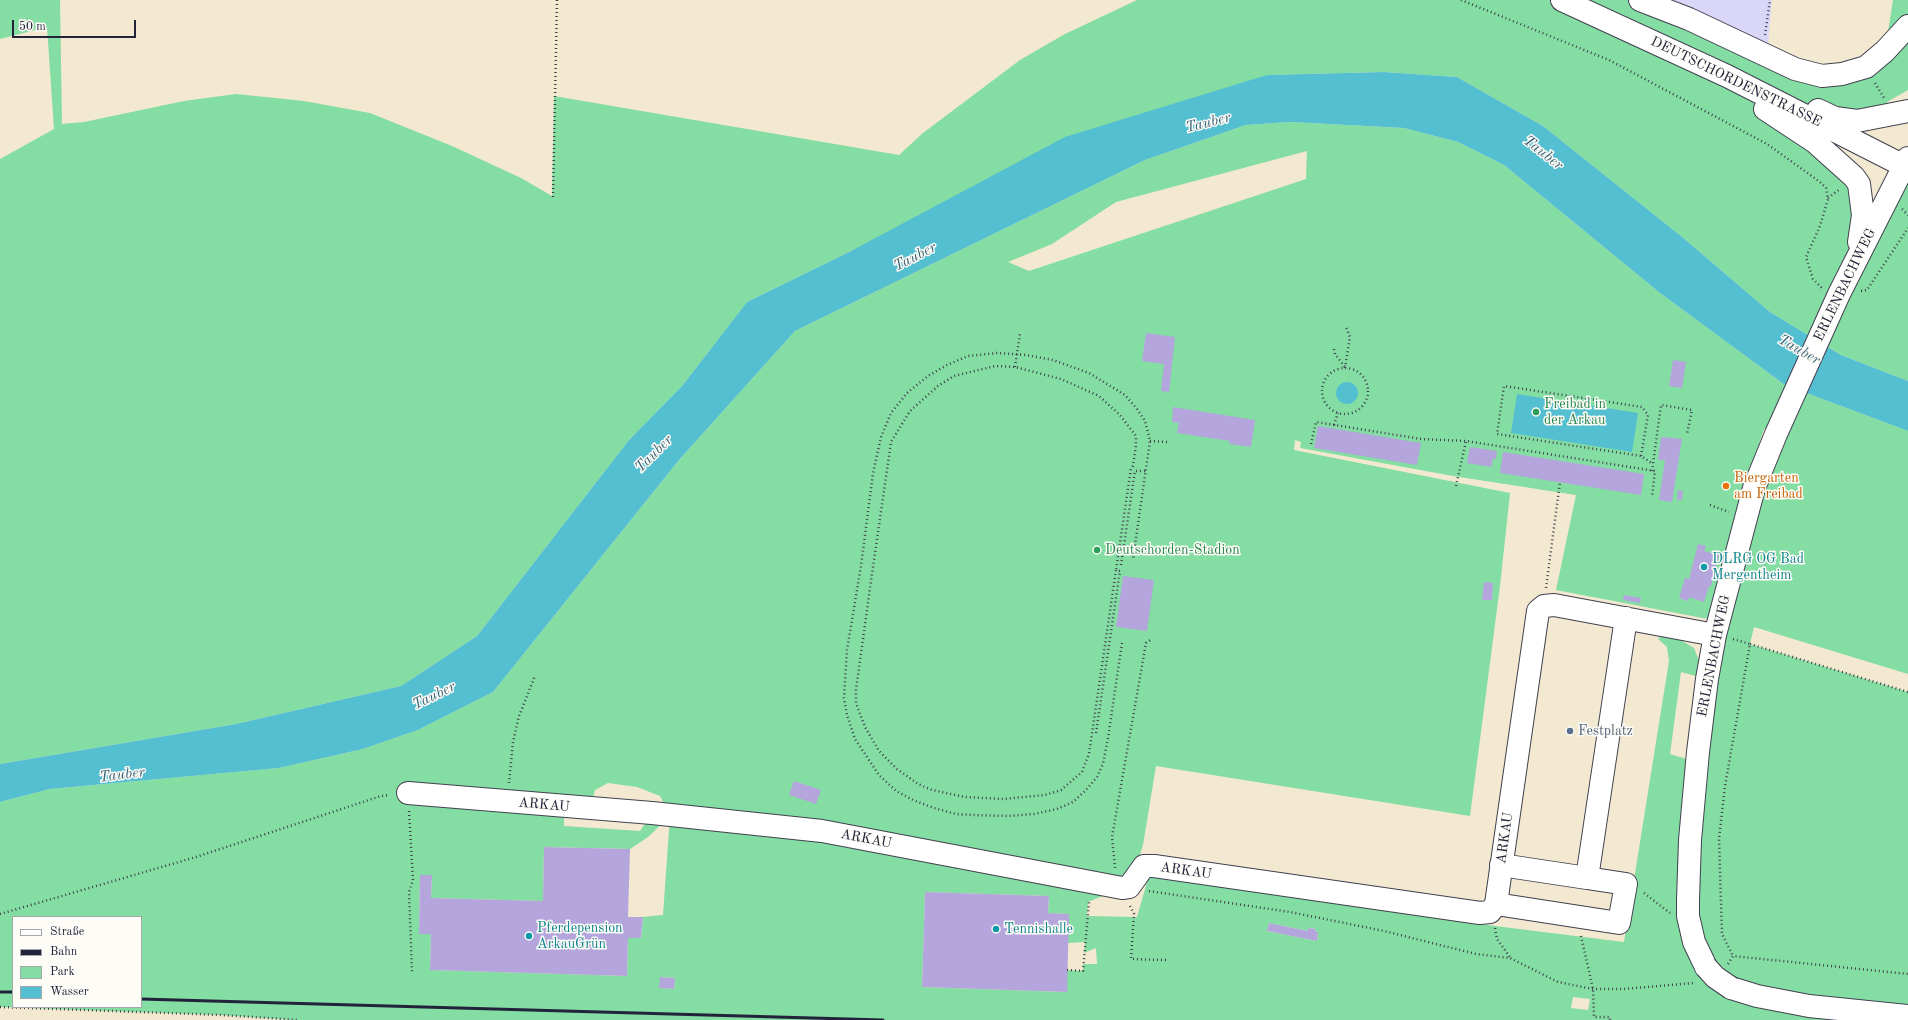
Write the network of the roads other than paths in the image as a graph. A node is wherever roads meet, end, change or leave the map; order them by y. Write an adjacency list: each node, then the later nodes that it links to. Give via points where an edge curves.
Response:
1 (1562, 0): 4 (street, DEUTSCHORDENSTRASSE)
2 (1640, 0): 3 (street, via 1689,19 1795,69 1822,76 1842,74 1866,67 1886,51)
3 (1908, 26)
4 (1727, 76): 5 (street, via 1770,89 1835,118 1857,121); 6 (street, DEUTSCHORDENSTRASSE); 7 (street, via 1766,110 1815,142 1859,184 1863,215)
5 (1908, 111)
6 (1907, 164): 7 (street, ERLENBACHWEG)
7 (1856, 259): 9 (street, ERLENBACHWEG, via 1790,402 1754,488)
8 (1626, 618): 9 (street); 11 (street, ARKAU, via 1554,605 1544,606 1538,611); 12 (street)
9 (1715, 635): 14 (street, ERLENBACHWEG, bridge, via 1698,752 1690,840 1688,916 1702,975 1715,977 1731,988 1757,996 1809,1006)
10 (408, 793): 13 (street, ARKAU, via 822,831 1122,888 1129,887 1144,866 1154,866 1480,913 1490,912)
11 (1501, 865): 12 (street); 13 (street, ARKAU)
12 (1587, 878): 13 (street, via 1626,884 1619,923)
13 (1496, 904)
14 (1908, 1016)

